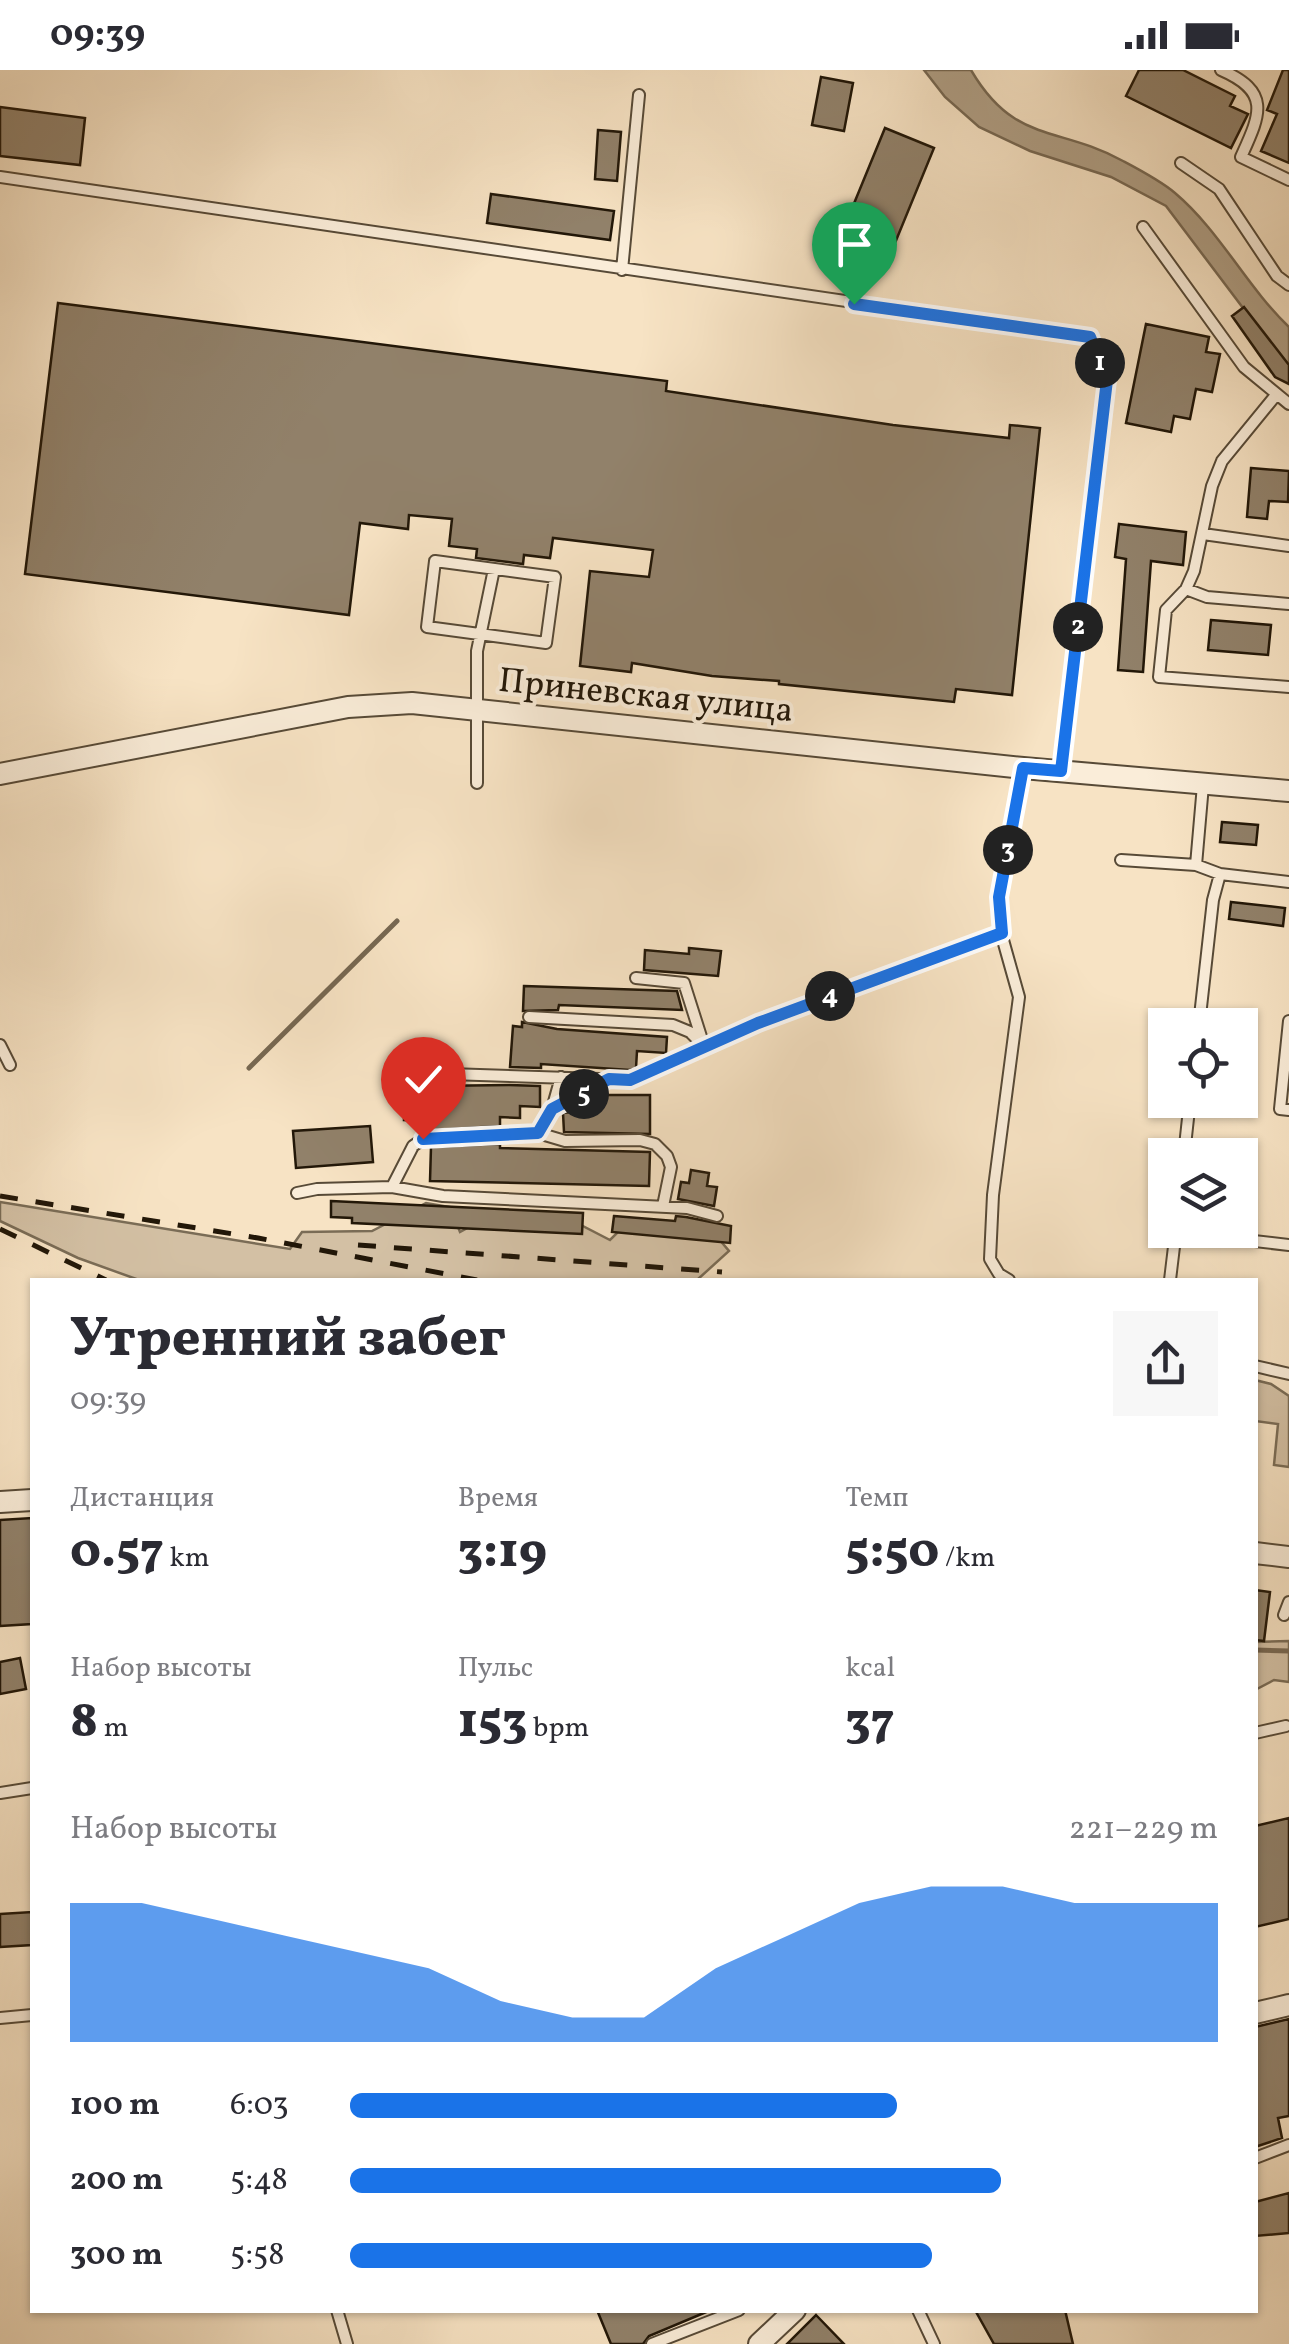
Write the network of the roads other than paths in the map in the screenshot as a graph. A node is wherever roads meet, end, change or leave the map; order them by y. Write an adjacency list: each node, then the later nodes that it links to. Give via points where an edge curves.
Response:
1 (1221, 70): 5 (lane, via 1250,85 1257,98 1256,123 1241,157)
2 (639, 95): 7 (lane)
3 (1180, 163): 8 (lane, via 1219,190)
4 (0, 177): 7 (lane)
5 (1289, 180)
6 (1142, 227): 9 (lane, via 1244,368)
7 (622, 270): 20 (lane, via 1090,337 1107,380)
8 (1289, 285)
9 (1276, 396): 10 (lane); 11 (lane, via 1222,461)
10 (1289, 404)
11 (1204, 534): 12 (lane); 14 (lane)
12 (1289, 546)
13 (494, 569): 16 (lane); 16 (lane, via 436,561 426,626); 16 (lane, via 555,578 546,643)
14 (1186, 588): 15 (lane, via 1206,597); 17 (lane, via 1166,610 1158,678)
15 (1289, 604)
16 (483, 634): 18 (lane)
17 (1289, 688)
18 (477, 708): 19 (street, Приневская улица); 21 (street, Приневская улица, via 348,707); 22 (lane)
19 (1023, 768): 20 (street, Приневская улица); 29 (lane, via 999,897)
20 (1061, 771): 23 (street, Приневская улица)
21 (0, 774)
22 (477, 783)
23 (1204, 785): 24 (street, Приневская улица); 26 (lane)
24 (1289, 791)
25 (1121, 860): 26 (lane)
26 (1196, 865): 27 (lane)
27 (1220, 874): 28 (lane); 31 (lane)
28 (1289, 882)
29 (1002, 933): 35 (lane); 50 (lane, via 1019,997 992,1195 990,1258)
30 (636, 978): 35 (lane, via 684,983)
31 (1200, 1008)
32 (529, 1017): 35 (lane, via 673,1025)
33 (1289, 1021): 41 (lane, via 1280,1109)
34 (0, 1046): 36 (lane)
35 (705, 1047): 39 (lane, via 630,1080)
36 (10, 1065)
37 (449, 1074): 38 (lane)
38 (561, 1077): 39 (lane); 40 (lane)
39 (609, 1079): 40 (lane)
40 (552, 1109): 42 (lane)
41 (1289, 1110)
42 (538, 1133): 43 (lane, via 423,1139); 45 (lane, via 565,1141 655,1144 671,1168)
43 (392, 1187): 44 (lane); 45 (lane, via 443,1196)
44 (297, 1193)
45 (663, 1206): 46 (lane)
46 (716, 1216)
47 (1258, 1241): 48 (lane)
48 (1289, 1245)
49 (1173, 1248): 51 (lane)
50 (1006, 1278)
51 (1170, 1278)
52 (1258, 1367): 53 (lane)
53 (1289, 1374)
54 (30, 1500): 55 (street)
55 (0, 1502)
56 (1258, 1553): 57 (street)
57 (1289, 1556)
58 (1289, 1602): 59 (lane)
59 (1284, 1615)
60 (1286, 1726): 61 (lane)
61 (1258, 1732)
62 (30, 1788): 63 (lane)
63 (0, 1794)
64 (1289, 2005): 65 (street)
65 (1258, 2012)
66 (30, 2015): 67 (lane)
67 (0, 2018)
68 (1289, 2145): 69 (lane)
69 (1258, 2157)
70 (337, 2313): 74 (lane)
71 (731, 2313): 75 (lane)
72 (792, 2313): 76 (street)
73 (918, 2313): 77 (lane)
74 (347, 2344)
75 (652, 2344)
76 (759, 2344)
77 (934, 2344)

